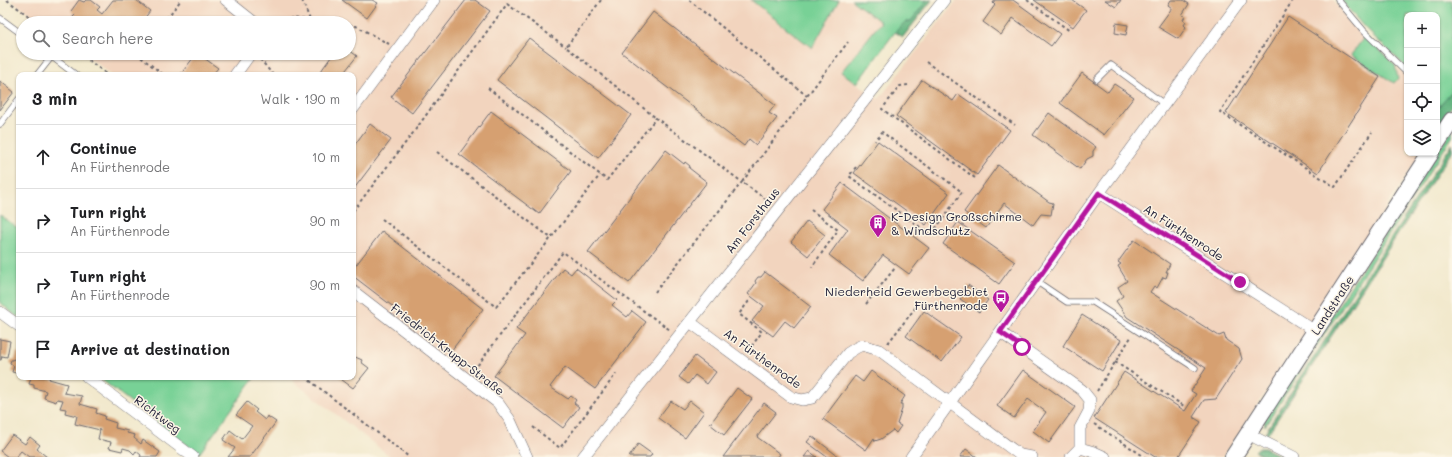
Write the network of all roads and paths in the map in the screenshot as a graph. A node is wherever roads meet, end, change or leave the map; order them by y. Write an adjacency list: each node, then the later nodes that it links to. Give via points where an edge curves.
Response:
1 (7, 0): 13 (path)
2 (181, 0): 14 (path)
3 (226, 0): 15 (street)
4 (302, 0): 16 (path)
5 (434, 0): 23 (street)
6 (601, 0): 22 (path)
7 (689, 0): 41 (path)
8 (944, 0): 60 (street, Am Forsthaus)
9 (1027, 0): 20 (path)
10 (1241, 0): 43 (street)
11 (1293, 0): 49 (path, via 1220,112 1335,187)
12 (1338, 0): 31 (lane, via 1364,31)
13 (29, 16)
14 (168, 16)
15 (246, 16)
16 (308, 16)
17 (0, 18): 19 (lane)
18 (356, 26): 23 (path)
19 (16, 30)
20 (1070, 31)
21 (848, 42): 41 (path)
22 (566, 47): 45 (path); 59 (path, via 507,4)
23 (397, 50): 44 (street)
24 (46, 60): 32 (lane)
25 (56, 60): 33 (lane)
26 (88, 60): 34 (path)
27 (144, 60): 35 (path)
28 (252, 60): 36 (street)
29 (260, 60): 37 (path)
30 (926, 62): 48 (path)
31 (1404, 70)
32 (39, 72)
33 (72, 72)
34 (104, 72)
35 (160, 72)
36 (238, 72)
37 (270, 72)
38 (1097, 79): 43 (lane, via 1111,65)
39 (908, 85): 56 (path, via 900,86 882,109)
40 (488, 88): 55 (path)
41 (807, 96): 57 (path)
42 (16, 103): 47 (lane)
43 (1164, 104): 58 (street)
44 (356, 105)
45 (656, 118): 55 (path, via 607,180); 57 (path)
46 (1452, 120): 50 (street)
47 (0, 124)
48 (1016, 125)
49 (1372, 132)
50 (1440, 138)
51 (875, 141): 54 (path, via 882,132 962,192 930,235 849,176)
52 (437, 152): 63 (path)
53 (1429, 156): 76 (street, Landstraße)
54 (856, 167)
55 (600, 175): 63 (path)
56 (975, 178)
57 (742, 182): 60 (path); 67 (path)
58 (1099, 193): 66 (street); 76 (street, An Fürthenrode)
59 (356, 206)
60 (778, 209): 73 (street, Am Forsthaus)
61 (811, 210): 64 (path, via 838,230)
62 (382, 218): 63 (path, via 496,307)
63 (551, 238)
64 (812, 267)
65 (895, 268): 70 (path)
66 (1036, 281): 75 (lane, via 1067,302 1093,302); 77 (street)
67 (655, 292)
68 (356, 293): 84 (street, Friedrich-Krupp-Straße)
69 (749, 301): 80 (path, via 739,314 762,332)
70 (866, 304)
71 (916, 307): 79 (path)
72 (0, 312): 74 (street)
73 (690, 322): 78 (street, Am Forsthaus); 80 (street, An Fürthenrode)
74 (16, 324)
75 (1136, 330): 81 (path); 82 (lane)
76 (1316, 331): 92 (street, Landstraße)
77 (1000, 332): 87 (street, via 1082,390); 88 (street)
78 (679, 336): 84 (path, via 563,252); 98 (street, Am Forsthaus)
79 (882, 352): 80 (street, An Fürthenrode, via 870,346 862,345 856,348 848,353 812,398 802,400 791,397); 88 (street, An Fürthenrode)
80 (741, 360)
81 (1115, 362): 87 (path); 89 (path)
82 (1195, 368)
83 (616, 374): 91 (path, via 560,448)
84 (468, 379): 97 (street, Friedrich-Krupp-Straße, via 498,403 510,420)
85 (91, 380): 95 (street, Richtweg)
86 (309, 380): 96 (path)
87 (1090, 400): 90 (street)
88 (950, 403): 94 (street, An Fürthenrode); 99 (street)
89 (1184, 406)
90 (1086, 419): 93 (street, via 1080,428); 103 (path)
91 (533, 427)
92 (1248, 434): 104 (street, Landstraße); 105 (street)
93 (1080, 448): 101 (street); 102 (street)
94 (1020, 456): 100 (street, An Fürthenrode)
95 (193, 457)
96 (409, 457)
97 (527, 457)
98 (583, 457)
99 (911, 457)
100 (1032, 457)
101 (1071, 457)
102 (1105, 457)
103 (1146, 457)
104 (1233, 457)
105 (1294, 457)

